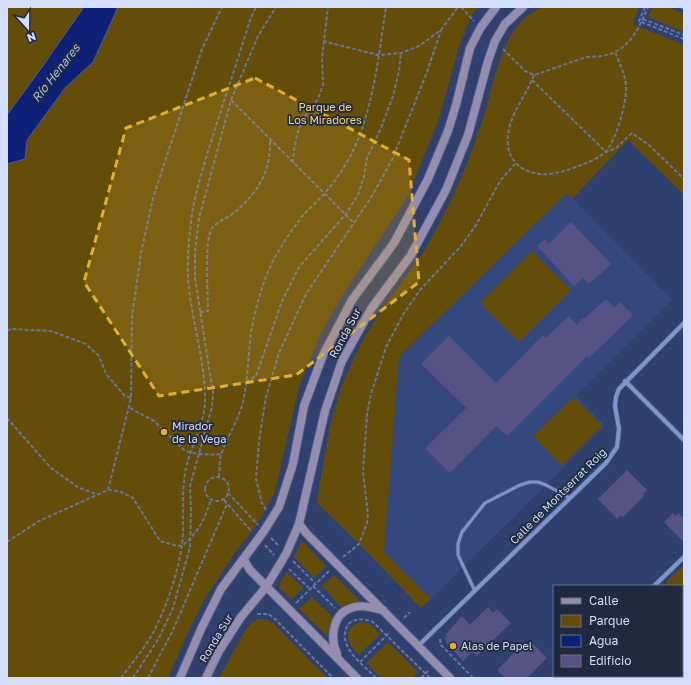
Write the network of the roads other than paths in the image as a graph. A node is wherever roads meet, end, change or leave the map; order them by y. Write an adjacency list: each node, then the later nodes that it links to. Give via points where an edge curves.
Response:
1 (496, 7): 9 (main road, Ronda Sur, via 470,48 448,131 428,179 394,243 352,300 323,355 304,406 288,483 279,507)
2 (523, 7): 7 (main road, Ronda Sur, via 505,24 495,41 468,135 446,190 411,256 371,309 342,362 325,411)
3 (684, 323): 4 (street, Calle de Montserrat Roig)
4 (625, 381): 5 (street); 6 (street, Calle de Montserrat Roig, via 616,397 619,429 617,447 606,463)
5 (684, 440)
6 (570, 498): 12 (street, Calle de Montserrat Roig); 12 (lane, via 546,484 530,482 486,503 462,532 458,544 458,555)
7 (299, 524): 11 (main road, Ronda Sur, via 286,554); 13 (main road)
8 (684, 556): 10 (street)
9 (244, 560): 11 (main road); 16 (main road, Ronda Sur, via 222,589)
10 (655, 585)
11 (266, 586): 15 (main road); 17 (main road, Ronda Sur, via 241,617 219,651)
12 (474, 591): 14 (street, Calle de Montserrat Roig)
13 (383, 610): 14 (main road); 15 (main road, via 365,606 351,608 341,614 333,630 333,644)
14 (418, 646): 19 (main road)
15 (340, 660): 18 (main road)
16 (180, 678)
17 (206, 678)
18 (357, 678)
19 (450, 678)

